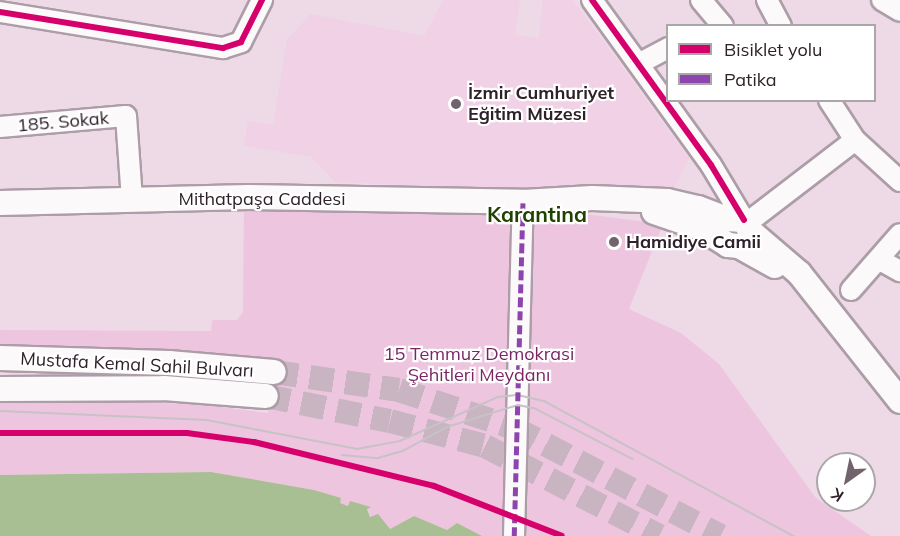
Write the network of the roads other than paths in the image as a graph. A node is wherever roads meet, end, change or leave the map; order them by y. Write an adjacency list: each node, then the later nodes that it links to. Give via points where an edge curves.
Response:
1 (262, 0): 6 (street, via 241,42 223,48)
2 (583, 0): 20 (street, via 705,170)
3 (592, 0): 10 (street)
4 (701, 0): 7 (street)
5 (767, 0): 8 (street)
6 (0, 12)
7 (716, 23)
8 (780, 24)
9 (666, 49): 10 (street)
10 (640, 63): 11 (street)
11 (666, 100)
12 (667, 102): 20 (street, via 711,165)
13 (830, 102): 15 (street)
14 (0, 127): 17 (street, 185. Sokak, via 126,116)
15 (855, 140): 16 (street); 20 (street)
16 (900, 181)
17 (132, 200): 18 (main road, Mithatpaşa Caddesi, via 249,196); 19 (main road, Mithatpaşa Caddesi)
18 (524, 202): 20 (main road, Mithatpaşa Caddesi, via 592,198 667,201); 30 (street)
19 (0, 203)
20 (738, 230): 29 (main road, Mithatpaşa Caddesi, via 795,282)
21 (900, 234): 22 (street)
22 (880, 260): 23 (street); 24 (street)
23 (900, 271)
24 (851, 290)
25 (0, 358): 26 (main road, Mustafa Kemal Sahil Bulvarı, via 169,363)
26 (274, 372)
27 (0, 388): 28 (main road, Mustafa Kemal Sahil Bulvarı, via 164,388)
28 (266, 396)
29 (900, 400)
30 (514, 536)

